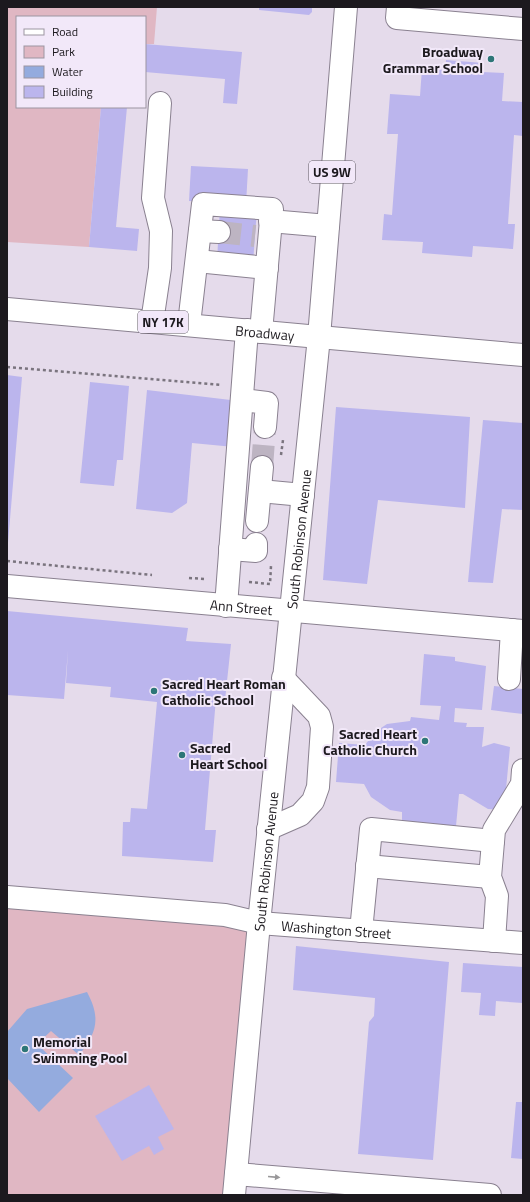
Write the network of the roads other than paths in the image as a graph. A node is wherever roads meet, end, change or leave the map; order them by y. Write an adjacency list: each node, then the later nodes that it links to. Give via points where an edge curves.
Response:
1 (346, 7): 5 (main road, US 9W)
2 (398, 7): 3 (main road, via 397,18)
3 (523, 29)
4 (160, 103): 10 (main road, via 153,198 161,231 160,268)
5 (328, 226): 6 (main road); 13 (main road, US 9W)
6 (265, 232): 7 (main road, via 272,209 204,204 210,231); 8 (main road)
7 (197, 261): 8 (main road); 11 (main road)
8 (267, 268): 12 (main road)
9 (7, 309): 10 (main road, Broadway / NY 17K)
10 (152, 322): 11 (main road, Broadway / NY 17K)
11 (189, 324): 12 (main road, Broadway / NY 17K)
12 (254, 331): 13 (main road, Broadway / NY 17K); 15 (main road)
13 (318, 336): 14 (main road, Broadway); 19 (main road, South Robinson Avenue / US 9W)
14 (523, 355)
15 (242, 394): 16 (main road, via 267,403); 22 (main road)
16 (274, 430)
17 (262, 467): 18 (main road)
18 (269, 492): 19 (main road); 20 (main road)
19 (303, 495): 25 (main road, South Robinson Avenue / US 9W)
20 (257, 521)
21 (256, 544): 22 (main road, via 256,551)
22 (230, 549): 24 (main road)
23 (7, 586): 24 (main road, Ann Street)
24 (226, 606): 25 (main road, Ann Street)
25 (290, 610): 26 (main road, Ann Street); 27 (main road, South Robinson Avenue / US 9W)
26 (518, 630): 28 (main road)
27 (283, 678): 30 (main road, South Robinson Avenue / US 9W); 30 (main road, via 319,716 322,727 318,787 313,800 300,815)
28 (509, 679)
29 (523, 770): 31 (main road, via 522,784 494,830)
30 (268, 829): 35 (main road, South Robinson Avenue / US 9W)
31 (493, 841): 32 (main road, via 371,829); 33 (main road)
32 (367, 866): 33 (main road); 36 (main road)
33 (490, 877): 37 (main road, via 497,896)
34 (7, 897): 35 (main road, Washington Street, via 225,915)
35 (259, 923): 36 (main road, Washington Street); 39 (main road, South Robinson Avenue / US 9W)
36 (361, 931): 37 (main road, Washington Street)
37 (494, 941): 38 (main road, Washington Street)
38 (523, 943)
39 (235, 1184): 40 (main road, one-way to 40)
40 (490, 1195)

